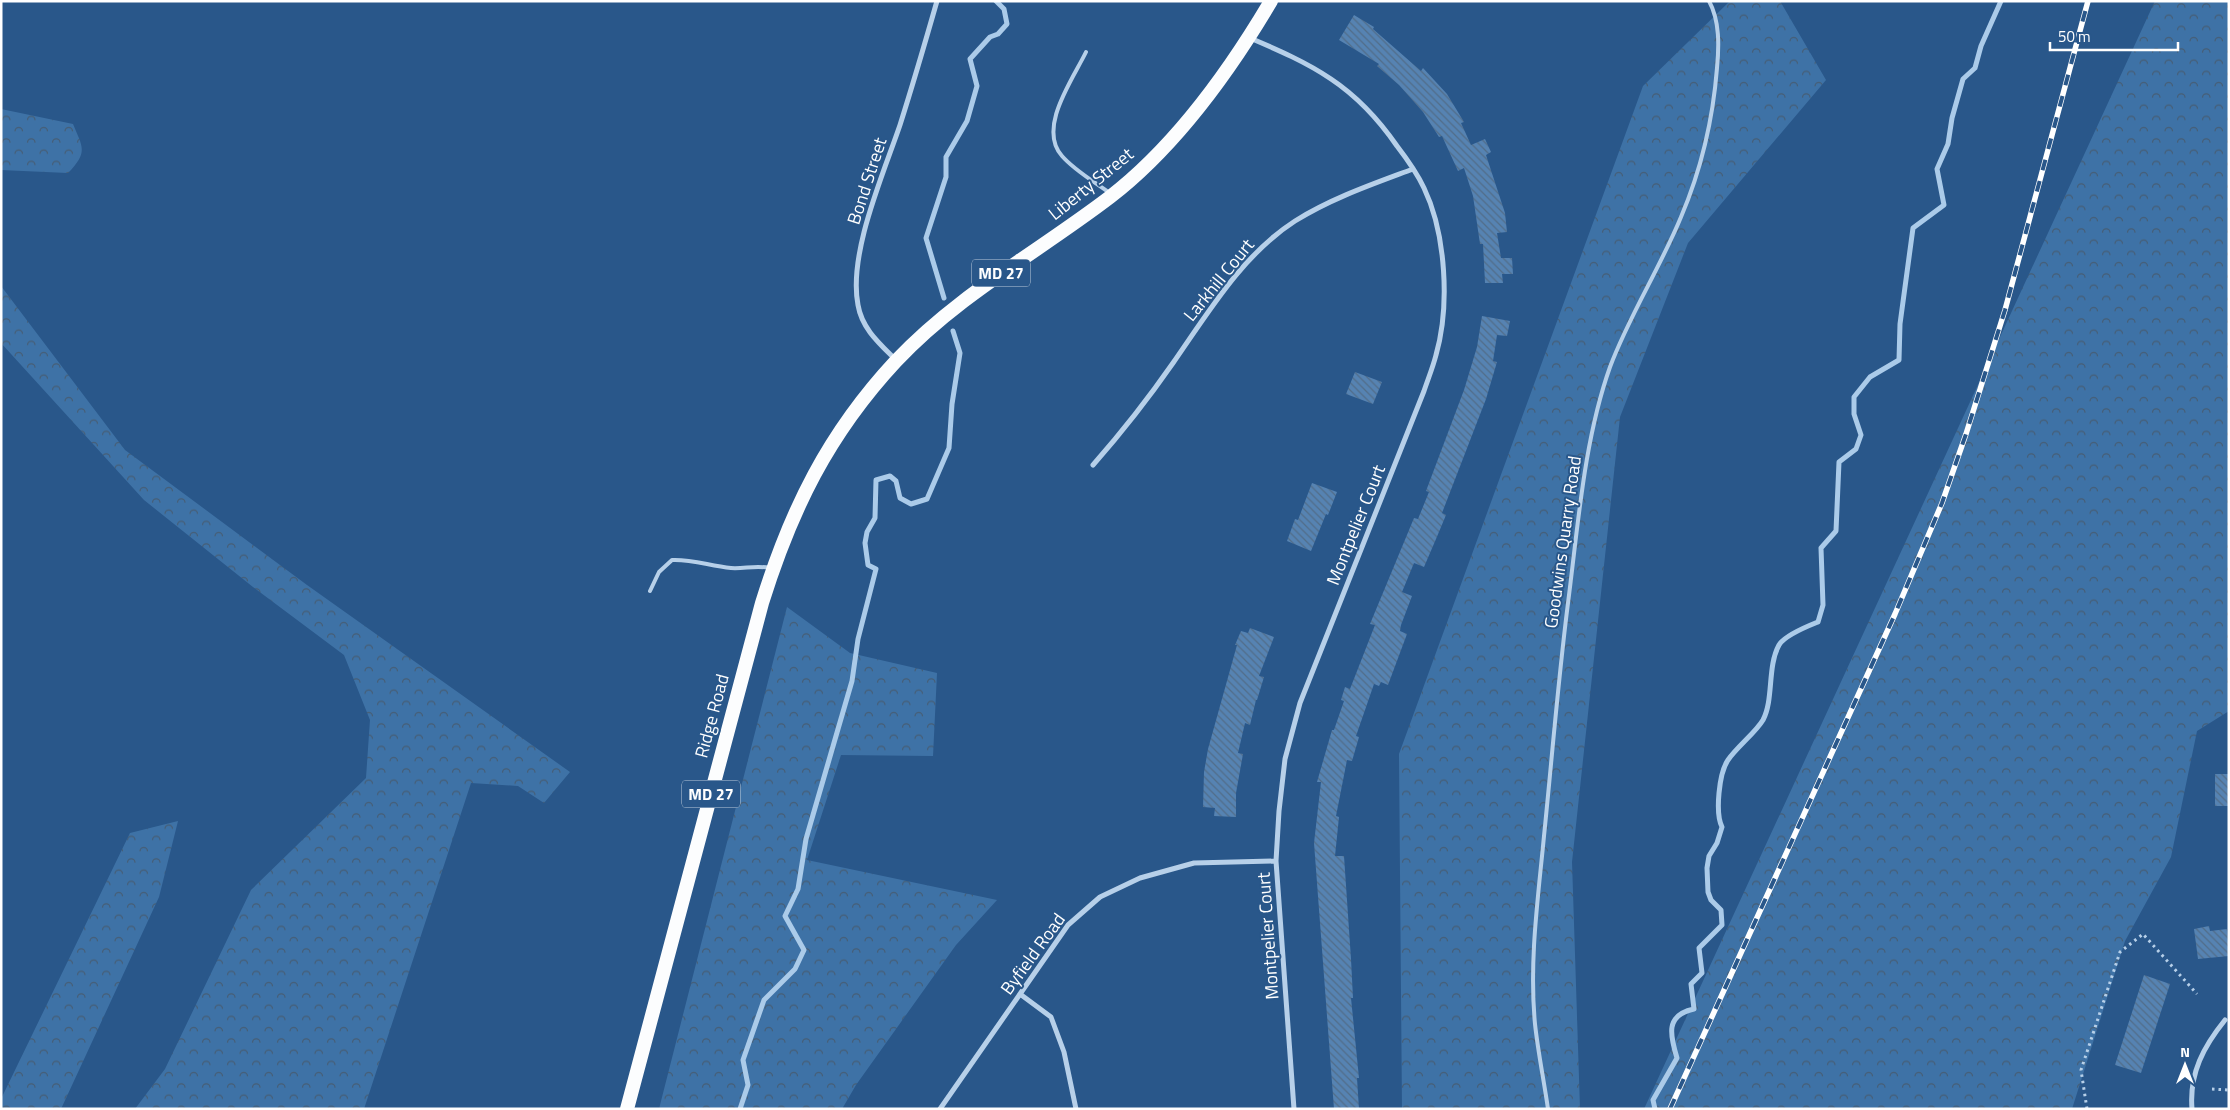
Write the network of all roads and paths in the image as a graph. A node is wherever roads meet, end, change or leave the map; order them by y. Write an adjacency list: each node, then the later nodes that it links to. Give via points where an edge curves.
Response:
1 (937, 1): 8 (street, Bond Street, via 863,238 856,276 862,318 871,335)
2 (1271, 1): 4 (highway, Liberty Street / MD 27)
3 (1709, 1): 22 (lane, Goodwins Quarry Road, via 1717,26 1718,54 1716,93 1705,148 1682,216 1612,364 1594,428 1581,502 1561,656 1536,903 1535,1024)
4 (1250, 38): 6 (street, Montpelier Court, via 1310,66 1346,90 1382,125); 7 (highway, Liberty Street / MD 27, via 1188,121)
5 (1086, 52): 7 (lane, via 1054,119 1053,136 1061,155)
6 (1413, 169): 9 (street, Larkhill Court, via 1332,201 1295,221 1265,244 1236,276 1129,425); 12 (street, Montpelier Court, via 1433,214 1442,261 1444,294 1437,354 1300,703 1285,759)
7 (1112, 195): 8 (highway, Liberty Street / MD 27, via 955,307)
8 (897, 360): 10 (highway, Ridge Road / MD 27, via 853,414 822,460 794,514)
9 (1093, 465)
10 (773, 568): 11 (lane, via 732,568 689,559 672,560 659,572); 18 (highway, Ridge Road / MD 27)
11 (650, 591)
12 (1276, 860): 13 (street, Byfield Road, via 1194,863 1140,878 1100,897 1068,925); 21 (street, Montpelier Court)
13 (1020, 994): 19 (street, Byfield Road); 20 (street, via 1051,1017 1064,1052)
14 (2197, 994): 23 (path, via 2142,934 2120,952 2081,1070)
15 (2225, 1020): 24 (street, via 2201,1054 2192,1088)
16 (2212, 1089): 17 (path)
17 (2229, 1090)
18 (627, 1109)
19 (940, 1109)
20 (1076, 1109)
21 (1294, 1109)
22 (1548, 1109)
23 (2087, 1109)
24 (2192, 1109)

